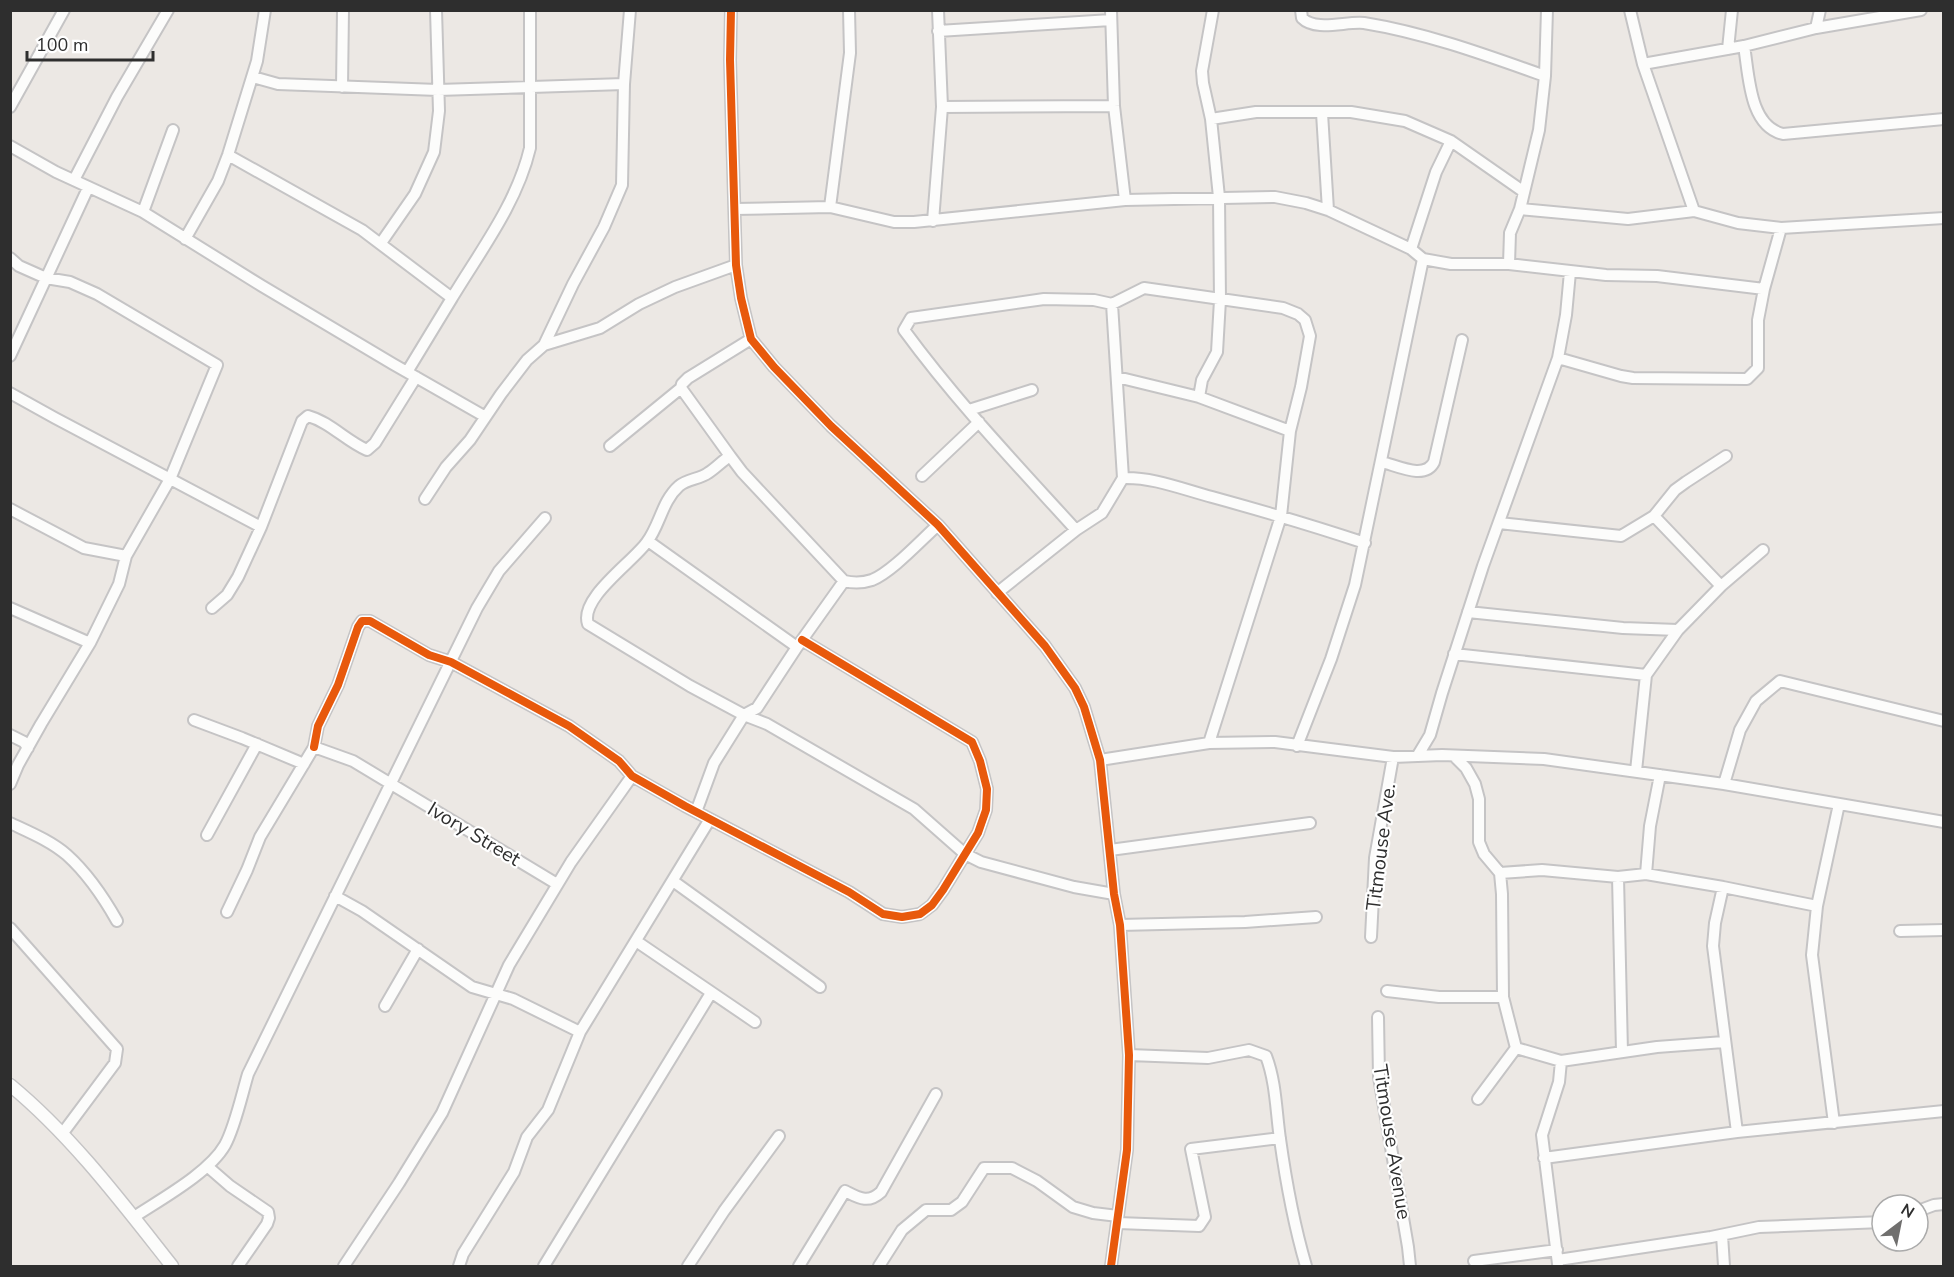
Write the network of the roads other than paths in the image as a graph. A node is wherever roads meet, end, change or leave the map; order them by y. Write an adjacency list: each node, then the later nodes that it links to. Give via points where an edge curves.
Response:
1 (64, 10): 32 (street)
2 (168, 10): 41 (street)
3 (265, 10): 26 (street)
4 (343, 10): 28 (street)
5 (436, 10): 30 (street)
6 (530, 10): 29 (street)
7 (630, 10): 27 (street)
8 (731, 10): 47 (street)
9 (849, 10): 46 (street, via 850,53)
10 (938, 10): 21 (street)
11 (1213, 10): 35 (street, via 1202,71)
12 (1301, 10): 19 (street, via 1302,18 1311,24)
13 (1547, 10): 25 (street)
14 (1630, 10): 24 (street)
15 (1732, 10): 23 (street)
16 (1820, 10): 20 (street)
17 (1921, 10): 20 (street)
18 (1111, 15): 21 (street); 31 (street)
19 (1355, 16): 25 (street)
20 (1815, 28): 22 (street)
21 (938, 31): 33 (street)
22 (1744, 46): 23 (street); 36 (street, via 1752,94 1764,125 1772,132)
23 (1728, 49): 24 (street)
24 (1643, 64): 51 (street)
25 (1545, 76): 43 (street, via 1539,130)
26 (253, 77): 28 (street, via 278,84); 40 (street)
27 (624, 84): 29 (street); 70 (street, via 622,185)
28 (342, 87): 30 (street)
29 (530, 88): 30 (street); 65 (street, via 530,148 521,181)
30 (438, 90): 56 (street, via 434,152 415,194)
31 (1114, 106): 33 (street); 45 (street)
32 (10, 107)
33 (942, 107): 53 (street)
34 (1322, 113): 35 (street, via 1256,112); 38 (street, via 1352,112 1405,121); 49 (street)
35 (1211, 119): 44 (street)
36 (1944, 119)
37 (173, 130): 50 (street)
38 (1451, 141): 43 (street); 57 (street, via 1436,172)
39 (10, 146): 41 (street)
40 (228, 155): 55 (street); 56 (street)
41 (74, 180): 42 (street)
42 (88, 188): 50 (street); 63 (street)
43 (1524, 192): 48 (street)
44 (1219, 197): 45 (street); 49 (street, via 1275,197); 66 (street)
45 (1125, 200): 53 (street)
46 (830, 207): 47 (street); 53 (street, via 894,222)
47 (735, 209): 61 (street)
48 (1520, 209): 51 (street, via 1628,219); 60 (street, via 1510,233)
49 (1328, 210): 57 (street)
50 (143, 212): 55 (street)
51 (1694, 212): 54 (street)
52 (1944, 218): 54 (street)
53 (933, 221)
54 (1781, 228): 64 (street)
55 (185, 239): 73 (street)
56 (381, 243): 65 (street)
57 (1411, 249): 59 (street)
58 (10, 258): 63 (street)
59 (1423, 259): 60 (street, via 1451,264); 86 (street)
60 (1509, 264): 62 (street)
61 (736, 265): 68 (street); 70 (street, via 675,287 600,328)
62 (1570, 272): 64 (street, via 1657,276); 72 (street)
63 (46, 279): 71 (street); 89 (street, via 70,282 97,294 217,365)
64 (1764, 289): 72 (street, via 1758,320 1758,369 1747,379 1633,378)
65 (453, 297): 73 (street)
66 (1220, 300): 67 (street, via 1144,288); 78 (street, via 1217,352 1202,380); 82 (street, via 1283,308 1305,320 1310,336)
67 (1113, 304): 74 (street); 79 (street, via 1044,299 911,318 904,330)
68 (751, 339): 75 (street, via 688,378); 96 (street, via 831,426)
69 (1462, 340): 86 (street, via 1431,468 1422,472)
70 (544, 345): 80 (street, via 527,360)
71 (10, 356)
72 (1558, 358): 95 (street)
73 (411, 375): 80 (street); 97 (street, via 375,443 367,450 316,418 308,416 302,421)
74 (1117, 377): 78 (street); 88 (street)
75 (681, 388): 83 (street); 84 (street)
76 (1032, 390): 79 (street)
77 (10, 393): 89 (street)
78 (1199, 397): 82 (street)
79 (969, 410): 81 (street)
80 (484, 416): 90 (street)
81 (979, 422): 87 (street); 98 (street)
82 (1290, 431): 92 (street)
83 (610, 447)
84 (730, 456): 99 (street, via 708,474 680,485 662,508); 103 (street)
85 (1726, 456): 93 (street, via 1676,490)
86 (1382, 462): 100 (street)
87 (922, 476)
88 (1123, 478): 92 (street, via 1141,477); 98 (street, via 1102,513)
89 (170, 479): 97 (street); 102 (street)
90 (424, 499)
91 (10, 509): 102 (street, via 84,548)
92 (1281, 516): 100 (street); 120 (street)
93 (1654, 516): 95 (street, via 1621,536); 104 (street)
94 (545, 518): 113 (street, via 510,557 484,595)
95 (1498, 524): 108 (street)
96 (938, 525): 103 (street, via 872,580); 105 (street)
97 (261, 527): 107 (street, via 233,587)
98 (1076, 530): 105 (street)
99 (648, 541): 111 (street); 115 (street, via 596,596 585,616 588,624 655,667)
100 (1365, 543): 122 (street, via 1331,659)
101 (1762, 550): 104 (street)
102 (126, 556): 110 (street, via 119,584)
103 (844, 581): 111 (street)
104 (1721, 586): 109 (street)
105 (997, 592): 129 (street, via 1046,646 1075,688)
106 (10, 608): 110 (street)
107 (212, 608)
108 (1468, 612): 109 (street); 112 (street)
109 (1678, 630): 114 (street)
110 (90, 643): 124 (street)
111 (799, 643): 115 (street, via 757,708); 145 (street, via 972,742 987,789 986,810)
112 (1454, 654): 114 (street); 119 (street)
113 (451, 662): 123 (street, via 429,655 380,625 362,621 320,721); 132 (street, via 569,726 619,761); 135 (street)
114 (1646, 675): 131 (street)
115 (744, 715): 138 (street, via 714,763); 145 (street, via 767,724 914,809)
116 (194, 720): 121 (street)
117 (1944, 721): 136 (street, via 1780,681 1750,711 1740,730)
118 (10, 735): 124 (street)
119 (1431, 735): 125 (street); 126 (street)
120 (1209, 743): 122 (street, via 1275,742); 129 (street)
121 (257, 744): 130 (street); 143 (street)
122 (1297, 746): 127 (street)
123 (314, 747): 130 (street); 135 (street, Ivory Street, via 346,758)
124 (28, 748): 134 (street)
125 (1418, 755): 126 (street); 127 (street)
126 (1442, 755): 128 (street)
127 (1393, 757): 162 (street, Titmouse Ave., via 1375,858)
128 (1455, 757): 131 (street, via 1544,759); 146 (street, via 1475,784 1479,842)
129 (1100, 760): 144 (street)
130 (304, 764): 155 (street, via 260,837)
131 (1636, 771): 133 (street)
132 (632, 776): 138 (street); 150 (street)
133 (1660, 776): 136 (street); 147 (street)
134 (10, 784)
135 (390, 784): 150 (street, Ivory Street); 153 (street)
136 (1724, 784): 137 (street)
137 (1839, 804): 140 (street); 154 (street)
138 (696, 812): 139 (street)
139 (710, 819): 145 (street, via 883,914 902,918 920,915 932,905); 149 (street)
140 (1944, 822)
141 (10, 823): 157 (street, via 67,855 104,898)
142 (1310, 823): 144 (street)
143 (207, 835)
144 (1110, 850): 152 (street)
145 (965, 854): 152 (street, via 1027,875)
146 (1500, 873): 148 (street, via 1542,870); 169 (street)
147 (1646, 874): 148 (street); 151 (street)
148 (1618, 877): 176 (street)
149 (673, 880): 163 (street); 165 (street)
150 (558, 885): 167 (street)
151 (1723, 886): 154 (street); 174 (street, via 1713,946)
152 (1114, 894): 158 (street)
153 (335, 896): 164 (street); 189 (street, via 248,1074 226,1142)
154 (1817, 906): 183 (street, via 1812,955)
155 (227, 912)
156 (1316, 917): 158 (street)
157 (117, 921)
158 (1120, 924): 177 (street)
159 (10, 928): 185 (street, via 117,1049 114,1063)
160 (1944, 930): 161 (street)
161 (1900, 931)
162 (1371, 937)
163 (636, 941): 168 (street); 173 (street)
164 (418, 949): 167 (street, via 472,987); 170 (street)
165 (820, 987)
166 (1387, 992): 169 (street)
167 (496, 993): 173 (street); 198 (street, via 442,1113)
168 (711, 993): 172 (street); 200 (street)
169 (1503, 997): 175 (street)
170 (385, 1006)
171 (1378, 1017): 206 (street, Titmouse Avenue, via 1379,1077)
172 (754, 1022)
173 (580, 1032): 199 (street, via 548,1110 527,1137 514,1172)
174 (1724, 1042): 176 (street); 184 (street)
175 (1516, 1048): 178 (street); 181 (street)
176 (1622, 1052): 178 (street)
177 (1129, 1056): 187 (street, via 1208,1058 1250,1050 1266,1056 1272,1071); 191 (street, via 1127,1150)
178 (1561, 1061): 188 (street, via 1559,1082 1542,1135)
179 (10, 1085): 185 (street)
180 (936, 1094): 202 (street, via 881,1192 861,1200 845,1191)
181 (1478, 1099)
182 (1944, 1111): 183 (street)
183 (1834, 1123): 184 (street)
184 (1737, 1132): 188 (street)
185 (62, 1134): 190 (street)
186 (779, 1136): 201 (street)
187 (1280, 1138): 191 (street, via 1191,1149 1205,1217 1199,1226); 205 (street)
188 (1544, 1158): 194 (street)
189 (207, 1166): 190 (street); 197 (street, via 268,1212 267,1224)
190 (134, 1217): 196 (street)
191 (1118, 1220): 203 (street, via 1073,1207 1012,1168 984,1168 962,1202 951,1210 926,1210 902,1230); 204 (street)
192 (1870, 1222): 193 (street, via 1759,1227)
193 (1722, 1234): 194 (street); 207 (street)
194 (1558, 1259): 195 (street)
195 (1474, 1261)
196 (172, 1266)
197 (238, 1266)
198 (344, 1266)
199 (459, 1266)
200 (544, 1266)
201 (688, 1266)
202 (799, 1266)
203 (879, 1266)
204 (1111, 1266)
205 (1306, 1266)
206 (1410, 1266)
207 (1724, 1266)

